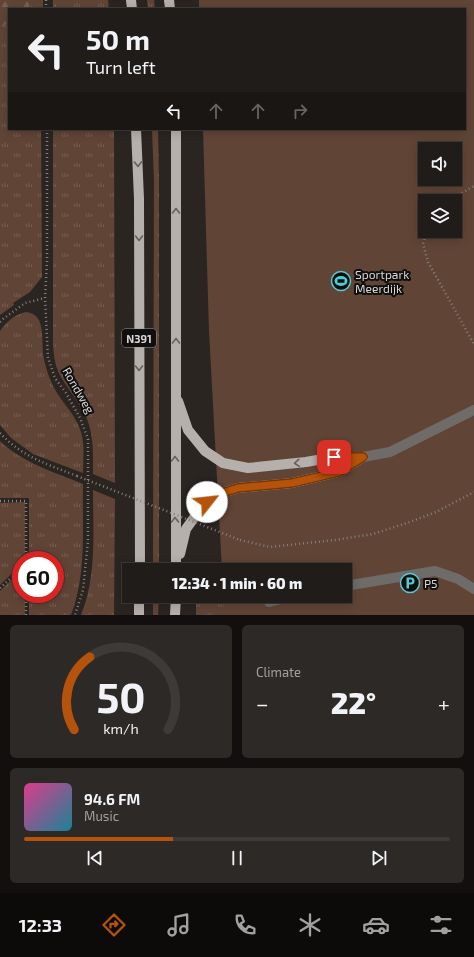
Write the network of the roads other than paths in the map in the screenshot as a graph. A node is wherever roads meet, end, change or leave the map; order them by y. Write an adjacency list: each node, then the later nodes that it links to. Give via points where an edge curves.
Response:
1 (136, 130): 6 (main road, N391, one-way to 6, via 139,199)
2 (176, 130): 3 (main road, one-way to 2)
3 (176, 394): 5 (main road, one-way to 3, via 334,457 248,468 224,463 205,451 188,430); 7 (main road, one-way to 3)
4 (474, 410): 5 (street, via 390,452)
5 (363, 457): 8 (main road, via 339,472 292,483 238,488 213,496 186,529)
6 (140, 563)
7 (176, 563)
8 (178, 563)
9 (352, 585): 10 (street, via 435,571)
10 (474, 588)
11 (139, 603): 13 (main road)
12 (176, 603): 14 (main road)
13 (139, 615)
14 (175, 615)

